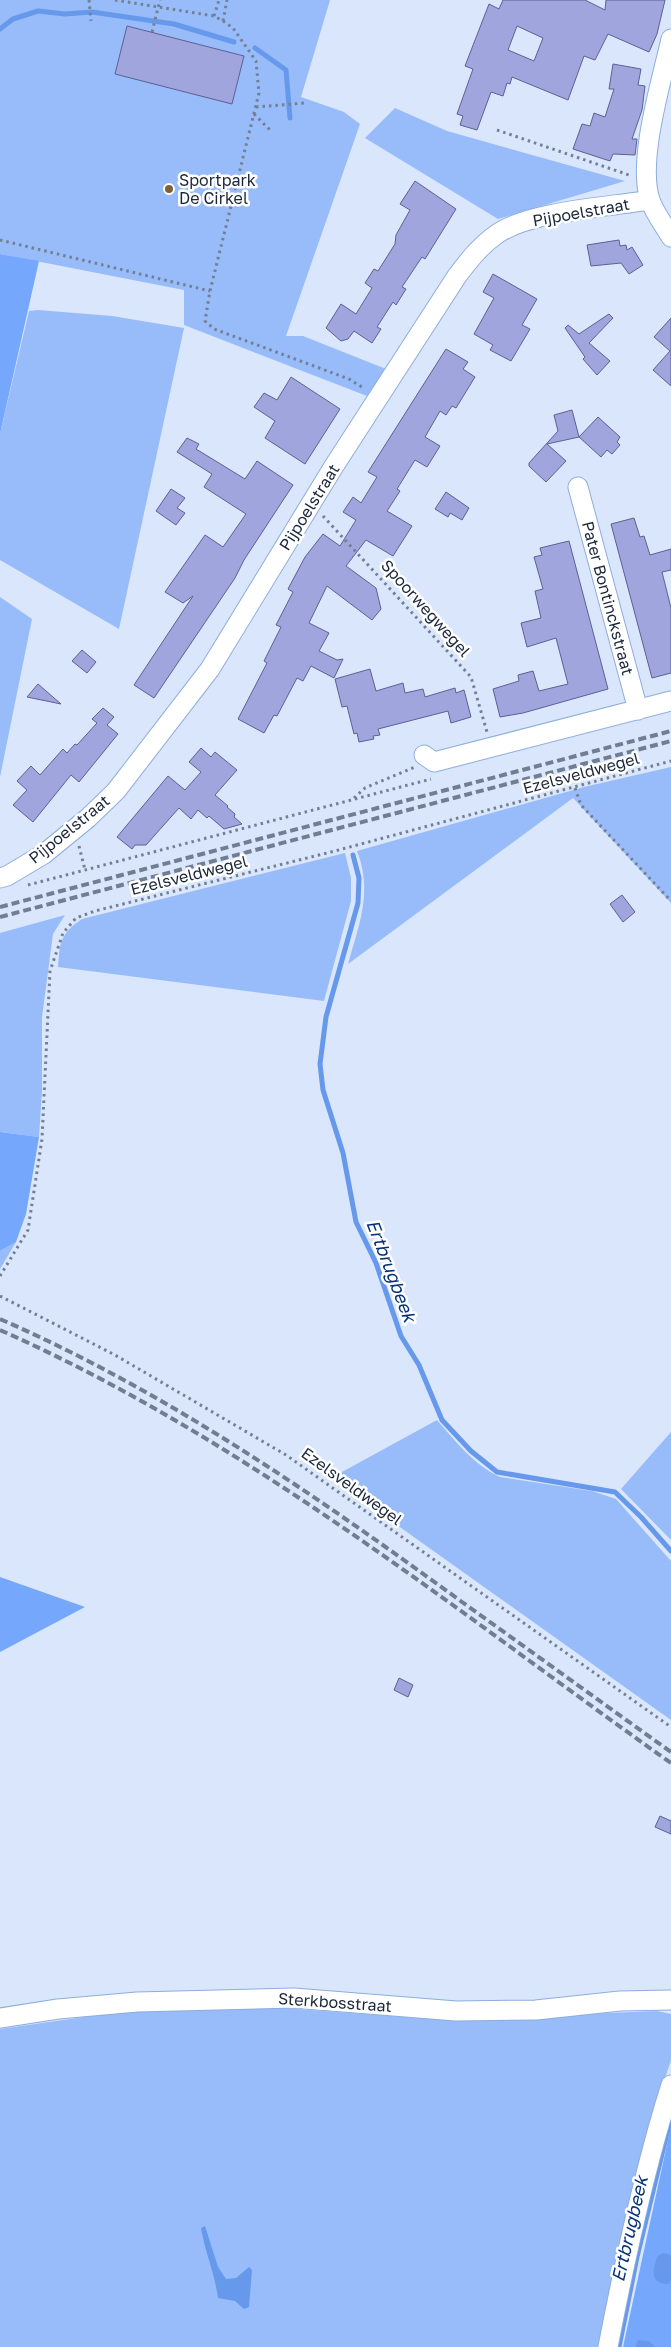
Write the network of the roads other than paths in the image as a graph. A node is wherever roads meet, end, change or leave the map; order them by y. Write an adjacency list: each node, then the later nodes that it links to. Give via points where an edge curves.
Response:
1 (671, 39): 2 (street, via 650,140 646,181)
2 (650, 200): 3 (street); 8 (street, Pijpoelstraat, via 518,223 476,251 310,504 210,669 116,791 44,854)
3 (671, 237)
4 (578, 487): 6 (street, Pater Bontinckstraat)
5 (671, 701): 6 (street)
6 (638, 710): 7 (street)
7 (430, 764)
8 (3, 877)
9 (671, 2000): 10 (street, Sterkbosstraat, via 620,2001 536,2010 456,2011 284,1998 137,2002 58,2008)
10 (0, 2018)
11 (671, 2085): 12 (street, via 655,2137)
12 (608, 2347)

